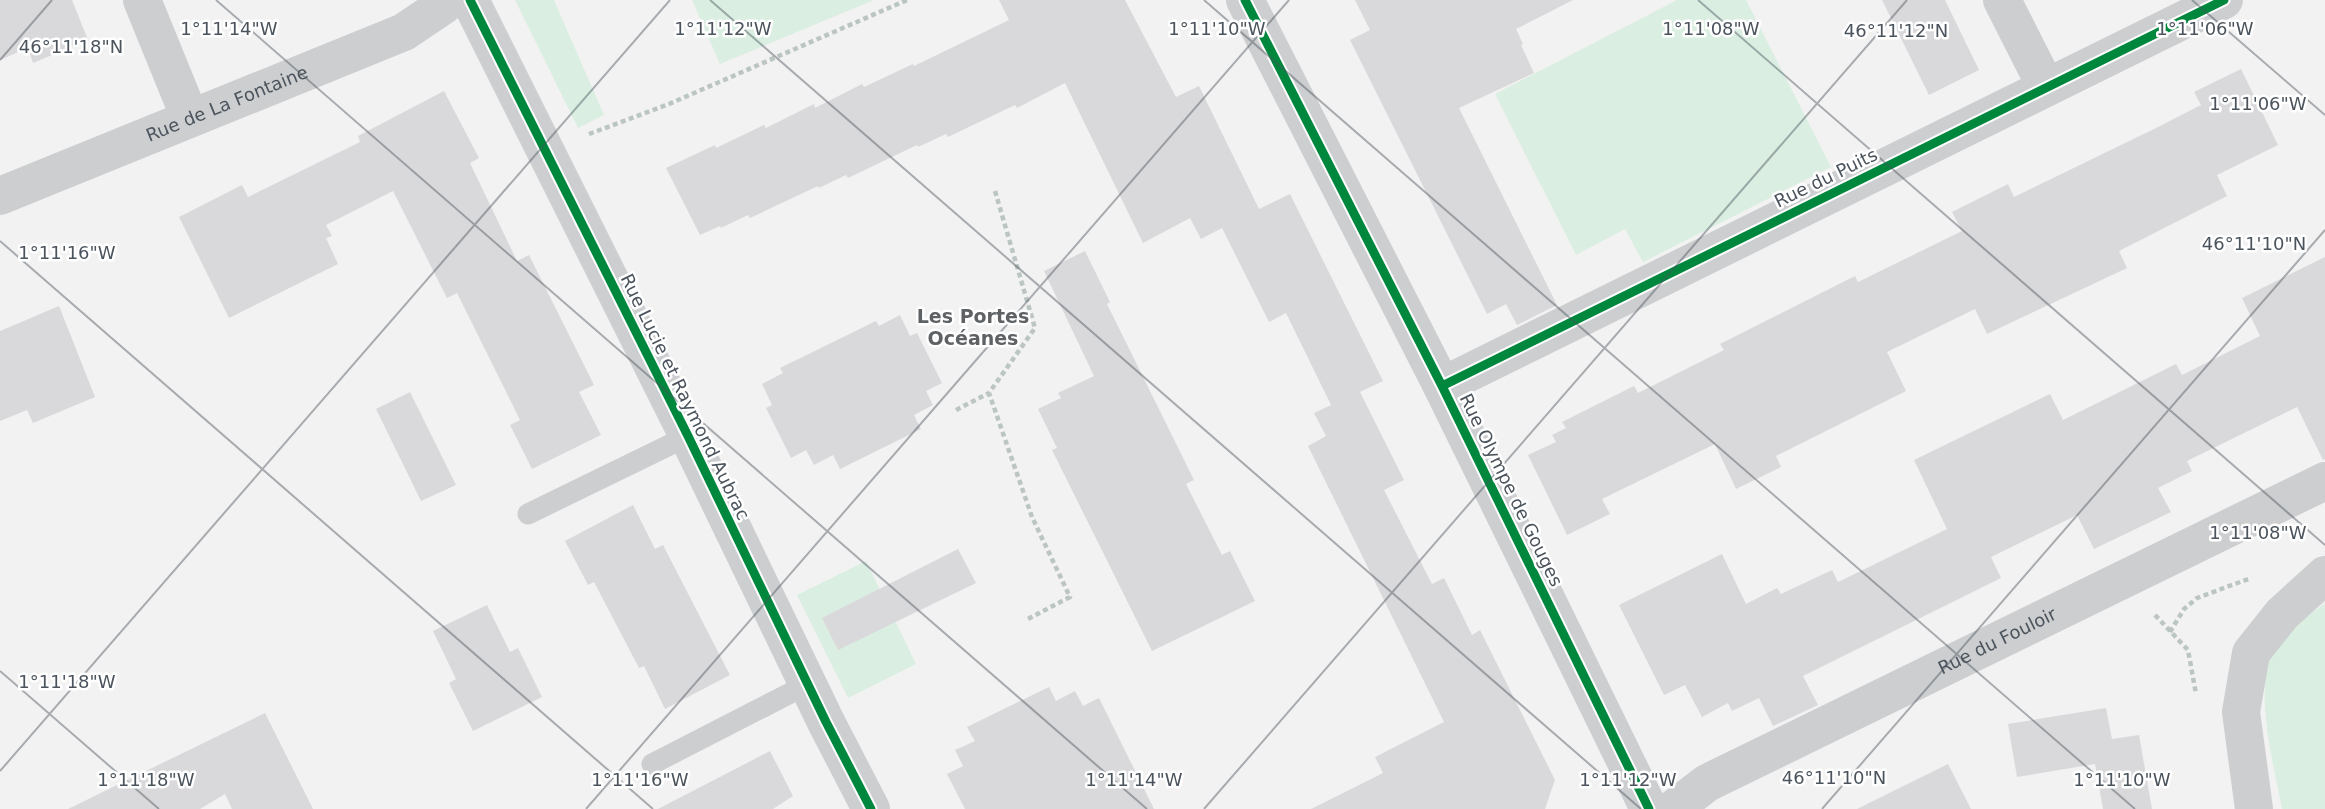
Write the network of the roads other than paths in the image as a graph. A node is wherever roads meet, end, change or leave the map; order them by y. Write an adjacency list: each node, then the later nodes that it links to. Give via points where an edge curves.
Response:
1 (142, 0): 8 (street)
2 (448, 0): 8 (street, Rue de La Fontaine, via 404,32)
3 (470, 0): 11 (street, Rue Lucie et Raymond Aubrac)
4 (1245, 0): 10 (street, Rue Olympe de Gouges)
5 (2003, 0): 7 (street)
6 (2224, 0): 7 (street, Rue du Puits)
7 (2046, 87): 10 (street, Rue du Puits)
8 (190, 118): 9 (street, Rue de La Fontaine)
9 (0, 196)
10 (1442, 386): 18 (street, Rue Olympe de Gouges)
11 (688, 436): 13 (lane); 15 (street, Rue Lucie et Raymond Aubrac)
12 (2325, 481): 19 (street, Rue du Fouloir, via 1707,783)
13 (528, 514)
14 (2325, 576): 20 (street, via 2282,614 2251,653 2241,712)
15 (808, 684): 16 (lane); 17 (street, Rue Lucie et Raymond Aubrac)
16 (652, 764)
17 (871, 809)
18 (1649, 809)
19 (1673, 809)
20 (2254, 809)

